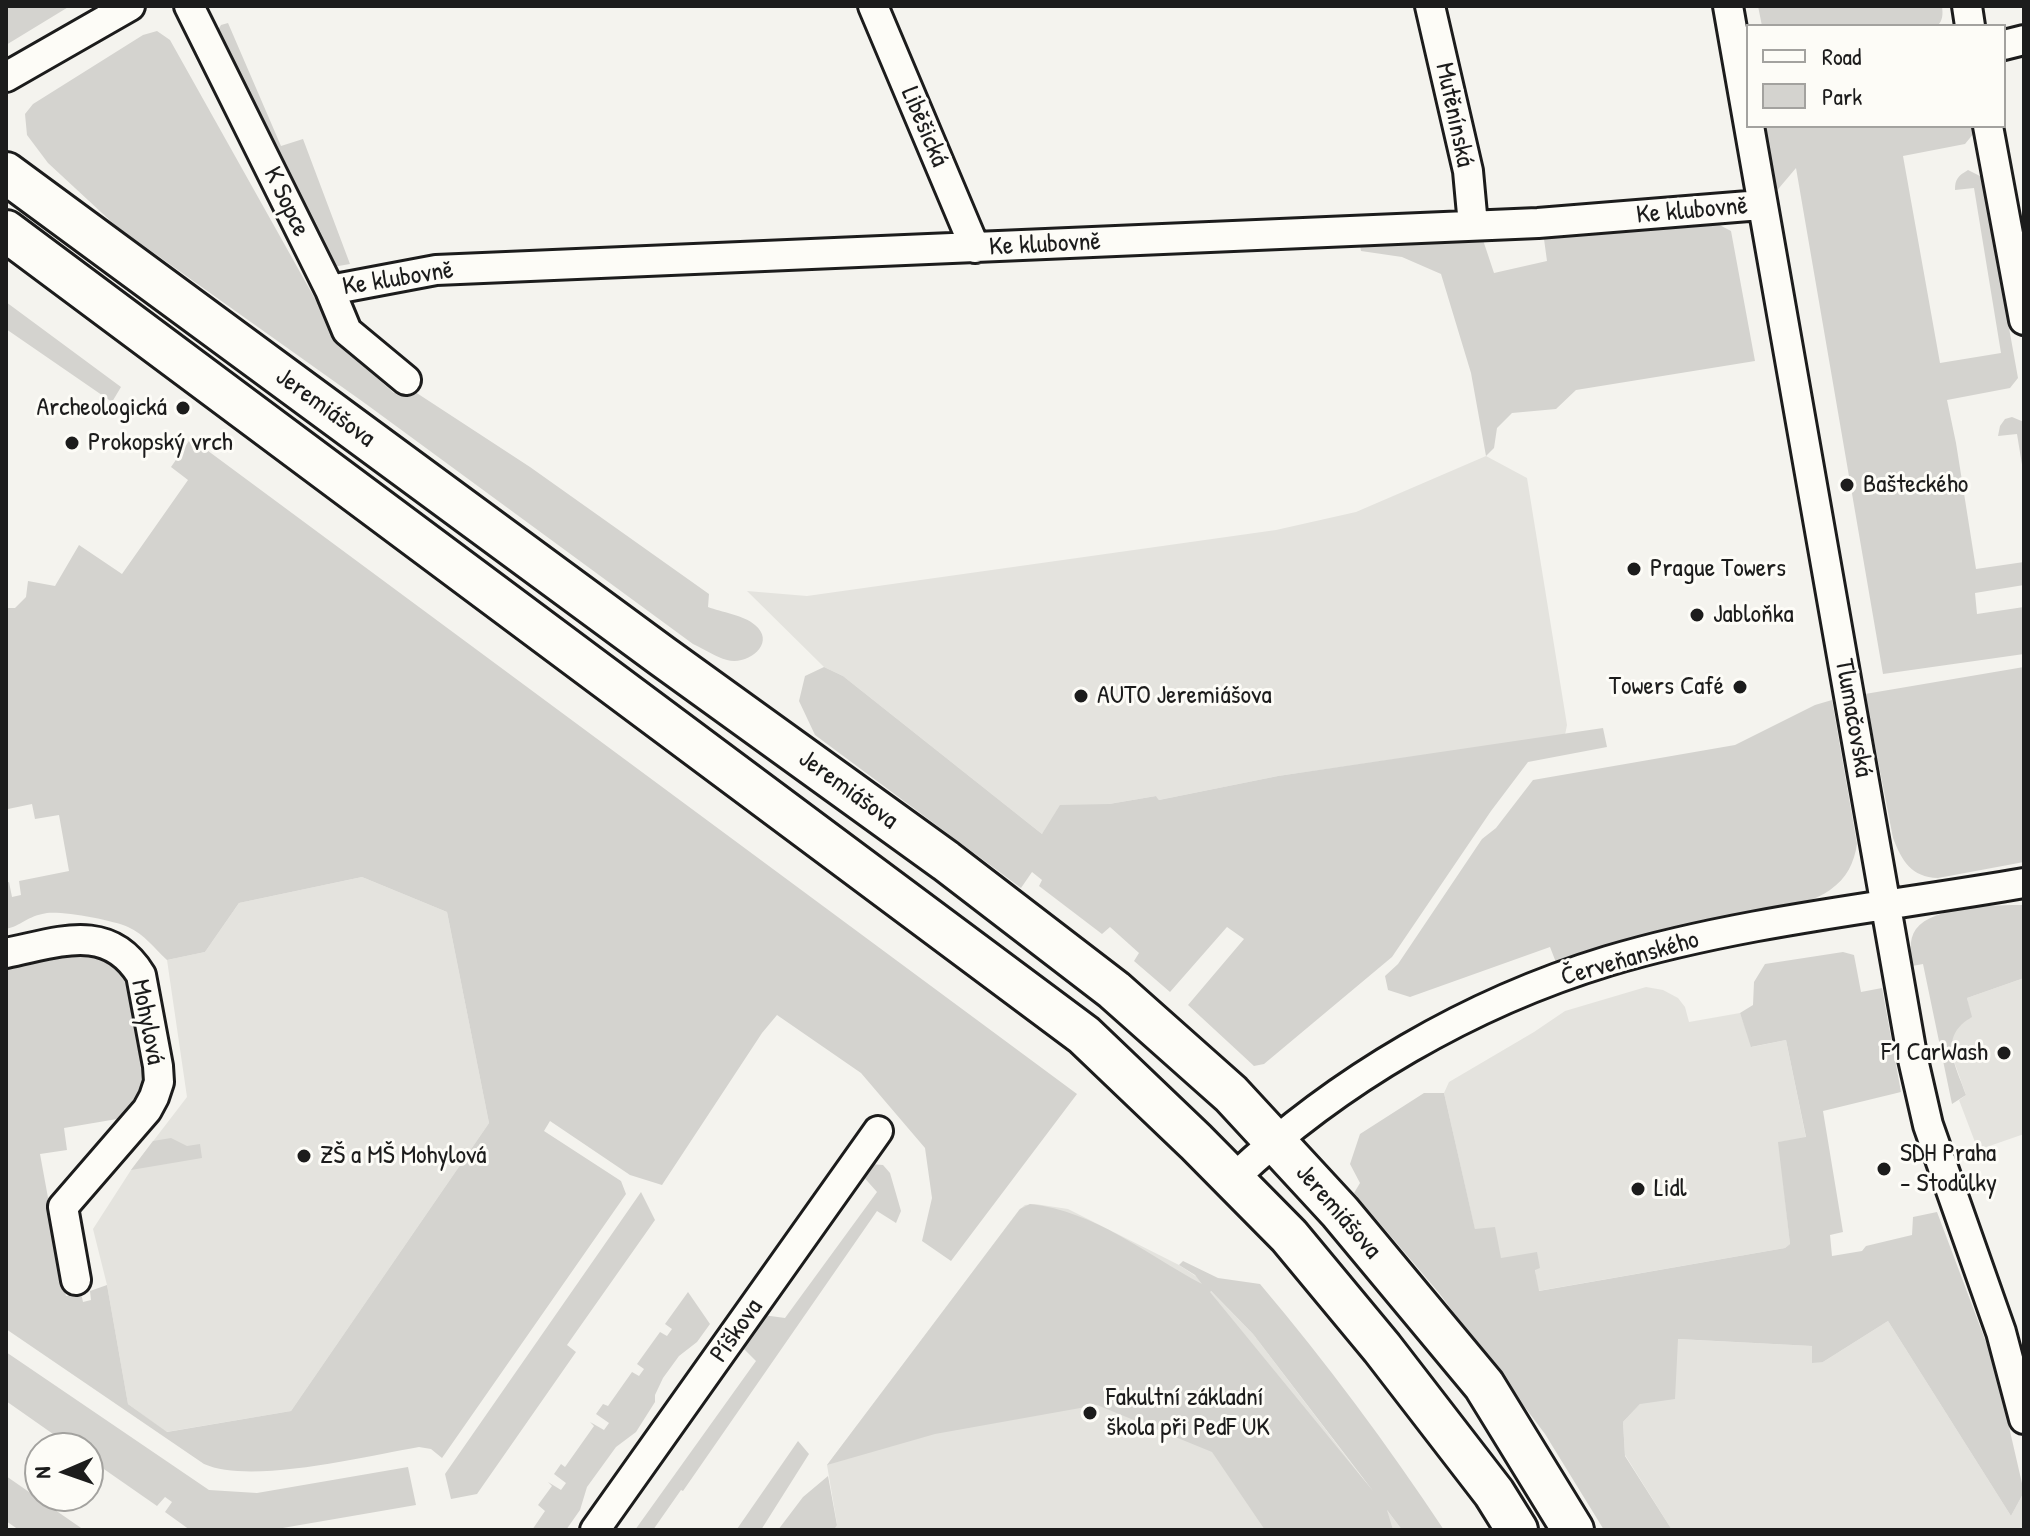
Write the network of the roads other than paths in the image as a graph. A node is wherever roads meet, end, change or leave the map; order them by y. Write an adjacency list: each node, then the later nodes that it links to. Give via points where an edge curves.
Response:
1 (130, 6): 6 (street)
2 (189, 6): 15 (street, K Sopce)
3 (873, 6): 14 (street, Liběšická)
4 (1430, 6): 12 (street, Mutěnínská, via 1468,171)
5 (1728, 6): 7 (street, Tlumačovská)
6 (6, 77)
7 (1745, 85)
8 (1751, 128): 11 (street, Tlumačovská)
9 (1988, 128): 16 (street)
10 (6, 173): 22 (main road, Jeremiášova, via 946,861 1114,990)
11 (1761, 205): 12 (street, Ke klubovně); 19 (street, Tlumačovská)
12 (1473, 225): 14 (street, Ke klubovně)
13 (6, 231): 23 (main road, Jeremiášova, via 1084,1035)
14 (975, 248): 15 (street, Ke klubovně, via 436,270)
15 (330, 290): 17 (street, K Sopce, via 347,331)
16 (2024, 320)
17 (406, 380)
18 (2024, 883): 19 (street, Červeňanského)
19 (1886, 907): 22 (street, Červeňanského, via 1701,937 1538,987 1429,1037); 25 (street, Tlumačovská, via 1928,1125 2001,1332)
20 (6, 953): 24 (street, Mohylová, via 76,939 100,941 120,949 141,975 159,1082 147,1110 63,1207)
21 (878, 1131): 26 (street, Píškova)
22 (1275, 1140): 23 (street, Červeňanského); 28 (main road, Jeremiášova, via 1484,1385)
23 (1234, 1178): 27 (main road, Jeremiášova, via 1382,1348)
24 (76, 1280)
25 (2024, 1419)
26 (595, 1530)
27 (1517, 1530)
28 (1573, 1530)

